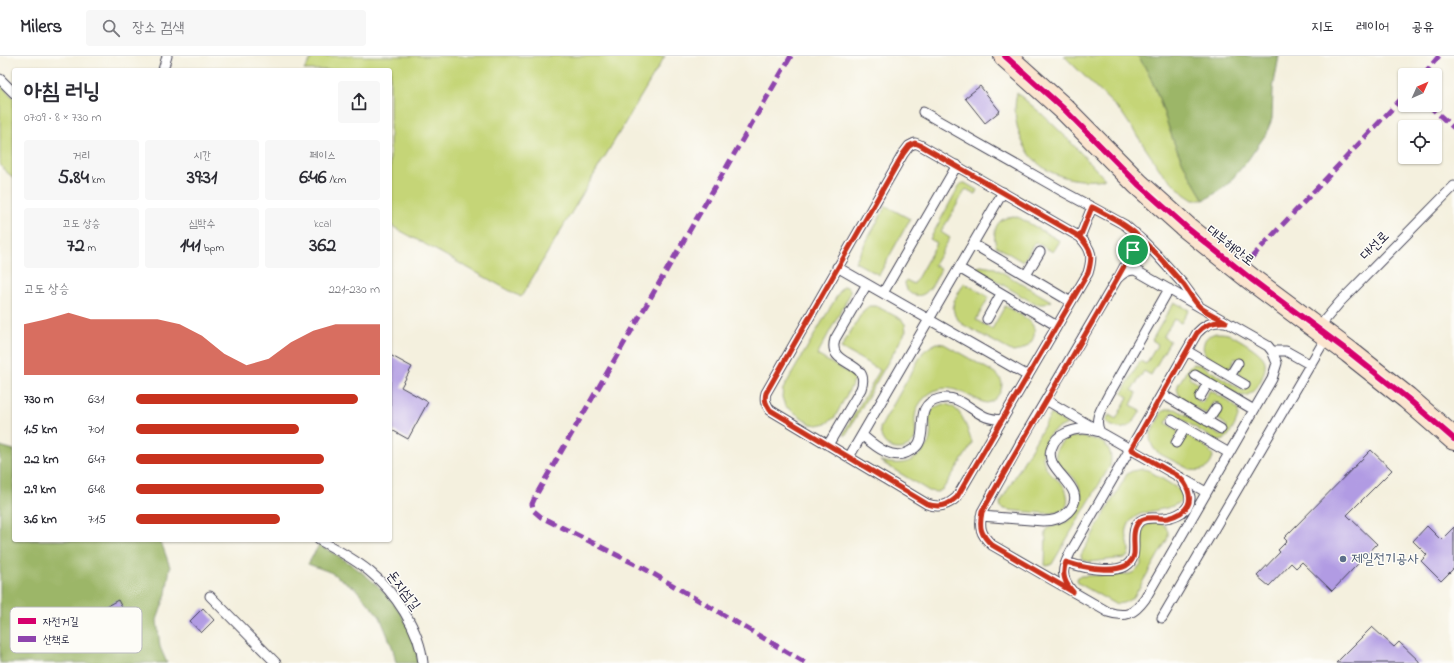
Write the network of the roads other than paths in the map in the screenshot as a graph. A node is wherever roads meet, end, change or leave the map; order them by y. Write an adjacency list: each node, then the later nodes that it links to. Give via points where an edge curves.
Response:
1 (167, 56): 4 (lane)
2 (1005, 56): 9 (street, 대부해안로, via 1064,109)
3 (1028, 56): 9 (street, via 1044,76 1107,139)
4 (164, 68)
5 (0, 79): 6 (lane)
6 (12, 91)
7 (923, 112): 12 (lane)
8 (957, 165): 11 (lane); 17 (lane, via 915,143 909,146); 23 (lane)
9 (1138, 184): 31 (street, 대부해안로, via 1186,227)
10 (1454, 186): 31 (lane, 대선로, via 1340,302)
11 (1003, 192): 14 (lane); 15 (lane)
12 (1092, 207): 13 (lane); 14 (lane)
13 (1135, 233): 20 (lane, via 1135,245); 26 (lane, via 1183,284)
14 (1080, 237): 25 (lane, via 1091,252 1091,262 1088,273)
15 (973, 244): 18 (lane); 19 (lane)
16 (1040, 252): 19 (lane)
17 (837, 267): 21 (lane); 58 (lane, via 764,398 770,410)
18 (959, 268): 24 (lane); 28 (lane)
19 (1026, 275): 25 (lane)
20 (1117, 279): 22 (lane, via 1128,270 1135,270); 44 (lane)
21 (867, 284): 23 (lane); 58 (lane, via 833,346 840,358 862,374 864,381)
22 (1169, 290): 26 (lane); 54 (lane, via 1099,413 1097,424)
23 (883, 293): 28 (lane)
24 (1001, 294): 27 (lane); 30 (lane)
25 (1071, 302): 30 (lane)
26 (1200, 307): 29 (lane)
27 (987, 318)
28 (929, 319): 37 (lane); 55 (lane)
29 (1226, 322): 32 (lane, via 1213,323 1202,328); 33 (lane, via 1268,346)
30 (1057, 326): 37 (lane)
31 (1322, 332): 35 (lane, 대선로); 41 (street, 대부해안로)
32 (1187, 351): 38 (lane); 42 (lane)
33 (1272, 351): 35 (lane, via 1286,351); 46 (lane, via 1277,363 1276,370)
34 (1238, 363): 38 (lane)
35 (1311, 365): 70 (lane, 대선로)
36 (1195, 375): 39 (lane)
37 (1028, 376): 48 (lane)
38 (1230, 376): 40 (lane)
39 (1208, 383): 43 (lane); 46 (lane)
40 (1245, 385)
41 (1391, 385): 47 (street, 대부해안로); 51 (street, via 1413,392)
42 (1162, 394): 50 (lane); 59 (lane)
43 (1200, 396)
44 (1046, 400): 54 (lane); 65 (lane)
45 (1216, 408): 50 (lane)
46 (1254, 410): 61 (lane)
47 (1422, 411): 56 (street, 대부해안로); 60 (street, via 1428,425)
48 (1002, 420): 55 (lane, via 984,416 958,399 944,398 932,402 926,408 920,442 906,454 898,456 889,453); 62 (lane, via 957,497 943,506 927,504)
49 (1172, 420): 52 (lane)
50 (1207, 421): 53 (lane)
51 (1454, 426)
52 (1185, 428): 57 (lane); 61 (lane)
53 (1221, 428)
54 (1100, 432): 59 (lane); 65 (lane, via 1082,428 1072,430 1054,442 1050,449 1052,463 1074,494 1072,508 1062,517 1043,521)
55 (862, 435): 62 (lane)
56 (1454, 439)
57 (1176, 443)
58 (828, 445): 62 (lane)
59 (1131, 449): 63 (lane); 67 (lane)
60 (1454, 452)
61 (1229, 453): 64 (lane)
62 (849, 457)
63 (1180, 477): 64 (lane); 67 (lane, via 1190,497 1187,507 1169,518 1144,518 1139,521 1134,533 1134,555 1128,564 1117,569 1091,569)
64 (1206, 492): 68 (lane, via 1140,606 1127,615 1118,616)
65 (981, 516): 68 (lane, via 984,538 992,545)
66 (322, 542): 72 (lane, 돈지섬길, via 353,560 383,583 416,636)
67 (1066, 562): 68 (lane, via 1063,575)
68 (1073, 592)
69 (210, 596): 71 (lane)
70 (1162, 618)
71 (276, 663)
72 (423, 663)

